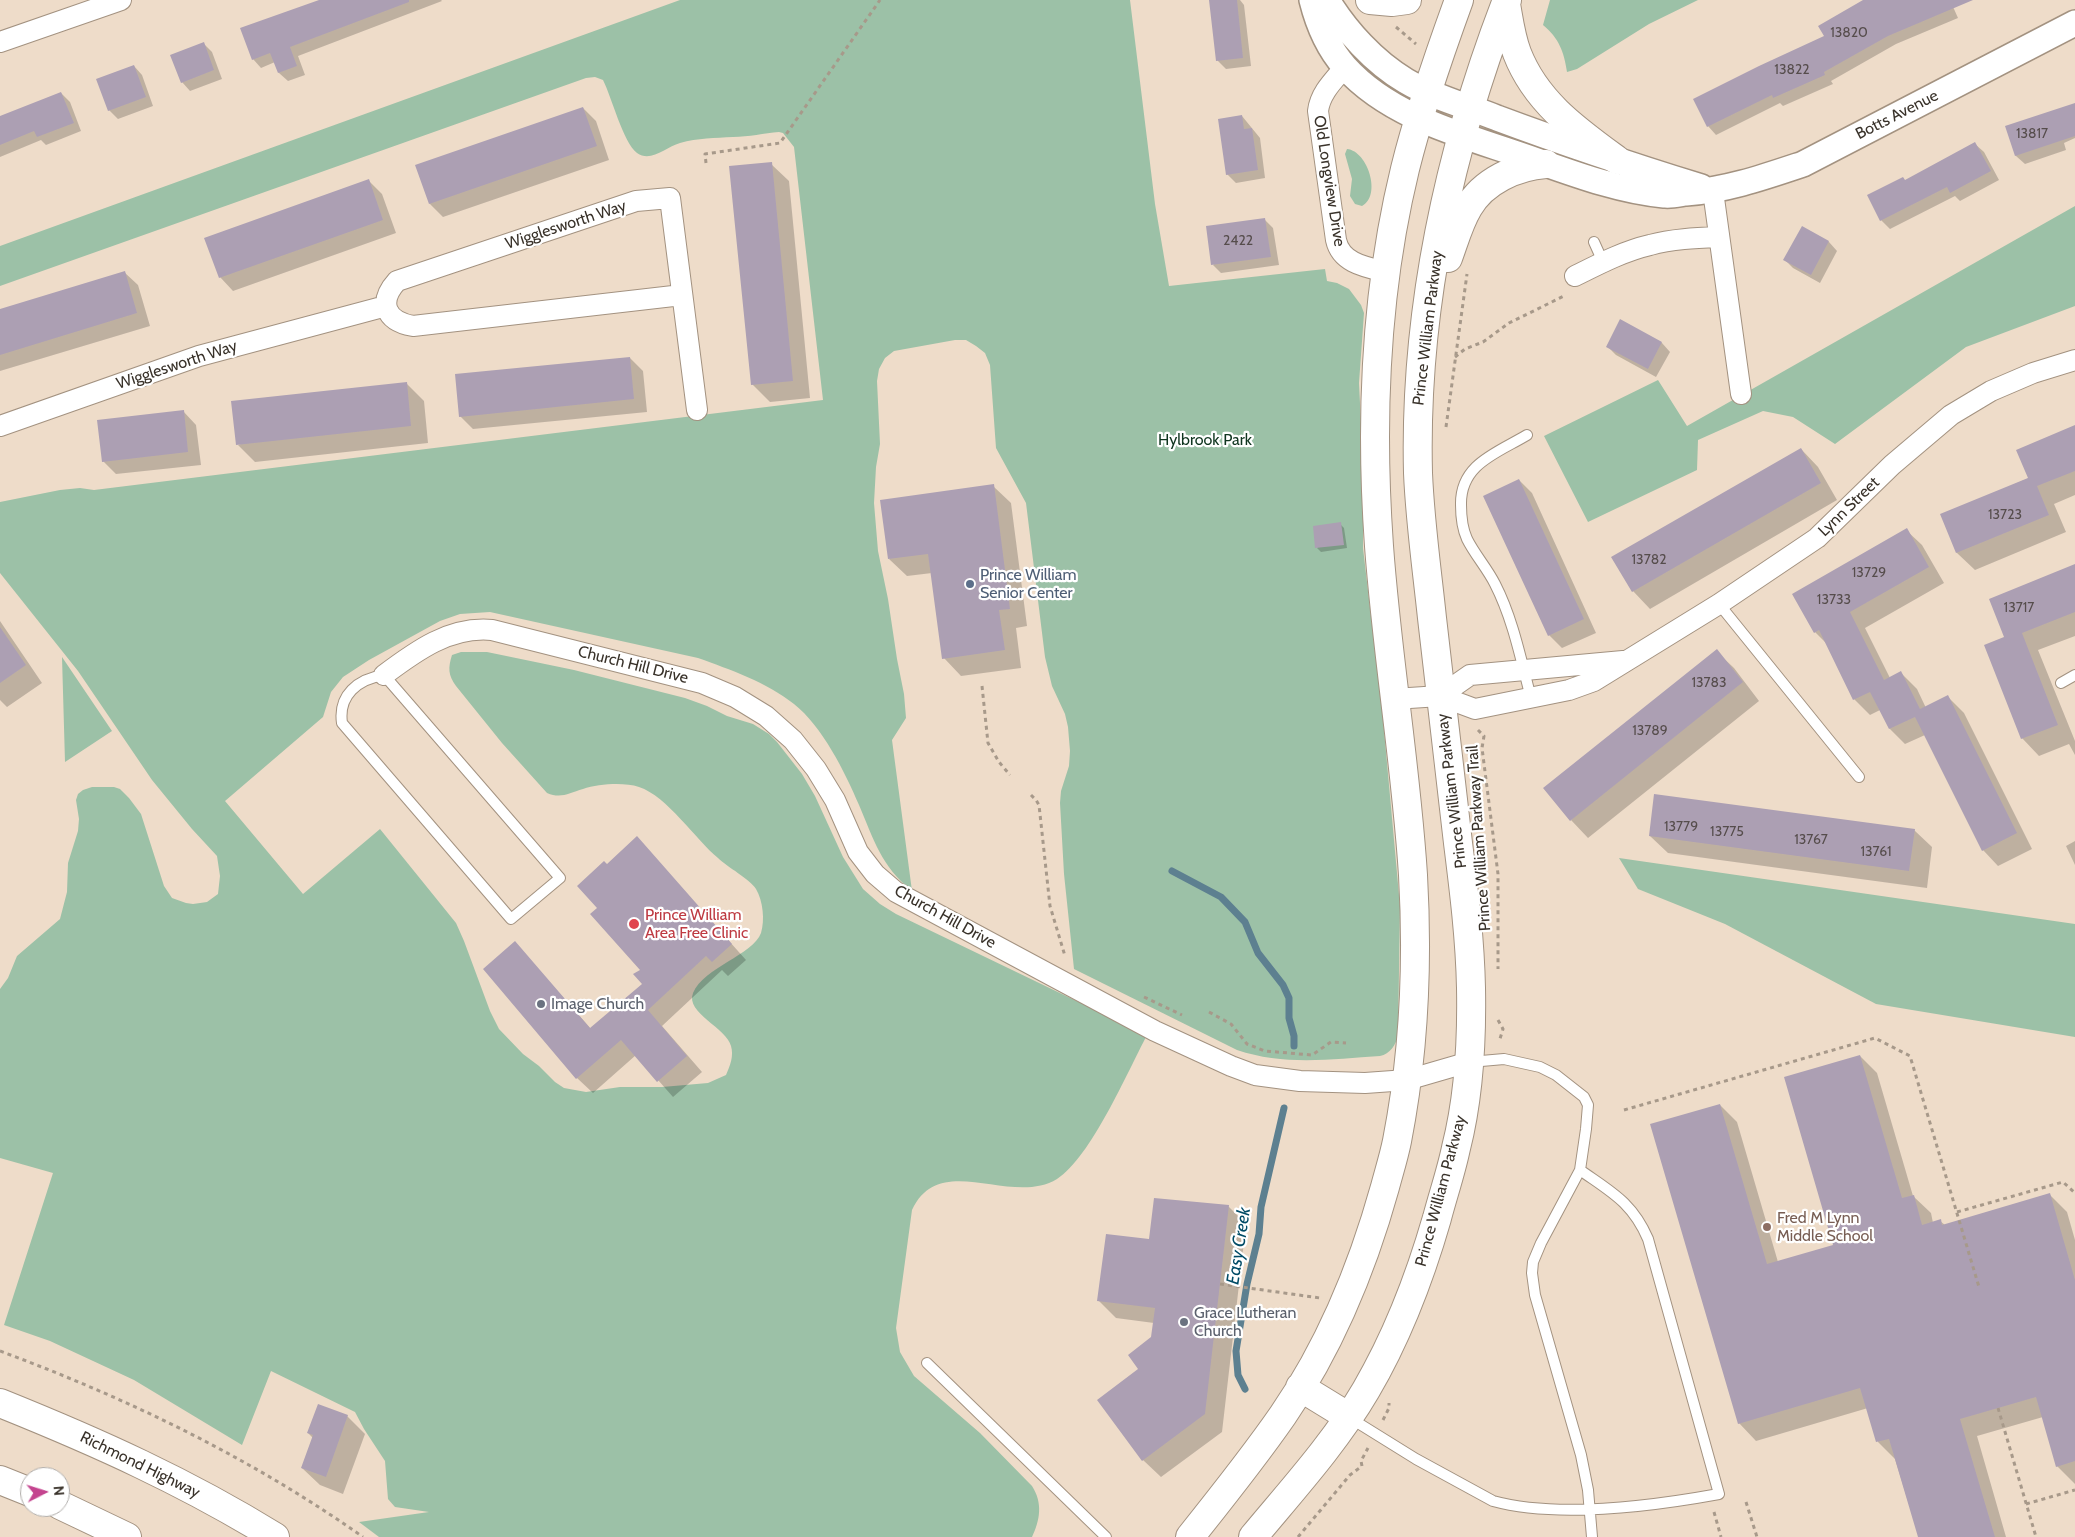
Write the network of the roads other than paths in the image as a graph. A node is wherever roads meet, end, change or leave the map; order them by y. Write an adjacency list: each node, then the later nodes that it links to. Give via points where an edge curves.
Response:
1 (121, 0): 9 (street)
2 (1312, 0): 10 (street, Botts Avenue, via 1323,34)
3 (1327, 0): 11 (street, via 1363,46 1405,80)
4 (1370, 0): 5 (main road)
5 (1407, 0)
6 (1459, 0): 11 (main road)
7 (1506, 2): 12 (main road, Prince William Parkway); 15 (main road, via 1511,36 1537,91 1567,123)
8 (2075, 23): 17 (street, Botts Avenue, via 1803,164)
9 (0, 42)
10 (1345, 68): 13 (street, Botts Avenue, via 1384,100); 21 (street, Old Longview Drive, via 1327,88 1318,111 1336,240 1341,254 1365,267)
11 (1428, 92): 12 (street); 13 (main road)
12 (1470, 108): 14 (main road, Prince William Parkway); 15 (street)
13 (1420, 119): 14 (street, Botts Avenue); 21 (main road, via 1405,168)
14 (1462, 135): 16 (street, Botts Avenue); 25 (main road, Prince William Parkway, via 1435,257)
15 (1617, 160): 17 (street)
16 (1546, 164): 17 (street, Botts Avenue, via 1632,190 1665,195); 25 (main road, via 1511,172 1485,187 1475,197 1467,209)
17 (1713, 191): 18 (street)
18 (1719, 237): 20 (street, via 1650,244); 27 (street)
19 (1594, 242): 20 (lane)
20 (1603, 262): 22 (street)
21 (1386, 272): 39 (main road, via 1378,344 1375,430 1379,541)
22 (1573, 285)
23 (682, 295): 24 (street, via 413,326 401,324 391,317); 24 (street, Wigglesworth Way, via 670,198 636,201 397,281 389,290); 28 (street, Wigglesworth Way)
24 (386, 306): 29 (street, Wigglesworth Way, via 199,356)
25 (1428, 311): 37 (main road, Prince William Parkway, via 1418,415 1418,477)
26 (2075, 360): 31 (street, Lynn Street, via 1991,391 1951,415 1892,465 1816,538)
27 (1741, 394)
28 (696, 410)
29 (0, 426)
30 (1527, 435): 33 (lane, via 1479,462 1464,484 1461,502 1463,529 1495,584)
31 (1719, 604): 32 (street, Lynn Street); 40 (lane)
32 (1624, 661): 33 (street, Lynn Street); 38 (street, Lynn Street, via 1594,681)
33 (1524, 670): 37 (street, Lynn Street, via 1470,675); 38 (lane)
34 (384, 675): 34 (lane, via 360,682 348,692 341,709 342,723 511,919 560,878); 42 (street, Church Hill Drive, via 416,651 436,641 478,629 702,683 735,697 793,740 816,768 835,800 858,852 875,874 896,892 1155,1031 1231,1066 1255,1074 1300,1081 1365,1083)
35 (2075, 675): 36 (lane)
36 (2061, 682)
37 (1440, 696): 38 (street, Lynn Street, via 1475,709); 39 (street, Lynn Street); 41 (main road, Prince William Parkway, via 1469,949)
38 (1531, 698)
39 (1394, 700): 42 (main road, via 1413,880 1414,947)
40 (1859, 776)
41 (1469, 1062): 42 (street, Church Hill Drive); 43 (lane, via 1504,1059 1540,1066 1584,1097 1588,1114); 47 (main road, Prince William Parkway, via 1457,1145 1429,1245 1403,1316 1368,1388)
42 (1407, 1080): 45 (main road, via 1396,1144 1377,1216 1350,1289)
43 (1580, 1170): 50 (lane, via 1541,1242 1532,1273 1535,1294 1581,1455); 50 (lane, via 1627,1204 1648,1239 1719,1494 1674,1502)
44 (927, 1363): 54 (lane)
45 (1300, 1387): 47 (main road); 55 (main road, via 1284,1414)
46 (0, 1403): 53 (main road, Richmond Highway, via 141,1463)
47 (1349, 1417): 50 (lane, via 1416,1459 1493,1501 1543,1509); 56 (main road, Prince William Parkway)
48 (0, 1480): 49 (main road)
49 (20, 1488)
50 (1589, 1509): 57 (lane)
51 (70, 1510): 52 (main road)
52 (127, 1537)
53 (276, 1537)
54 (1106, 1537)
55 (1190, 1537)
56 (1253, 1537)
57 (1592, 1537)

